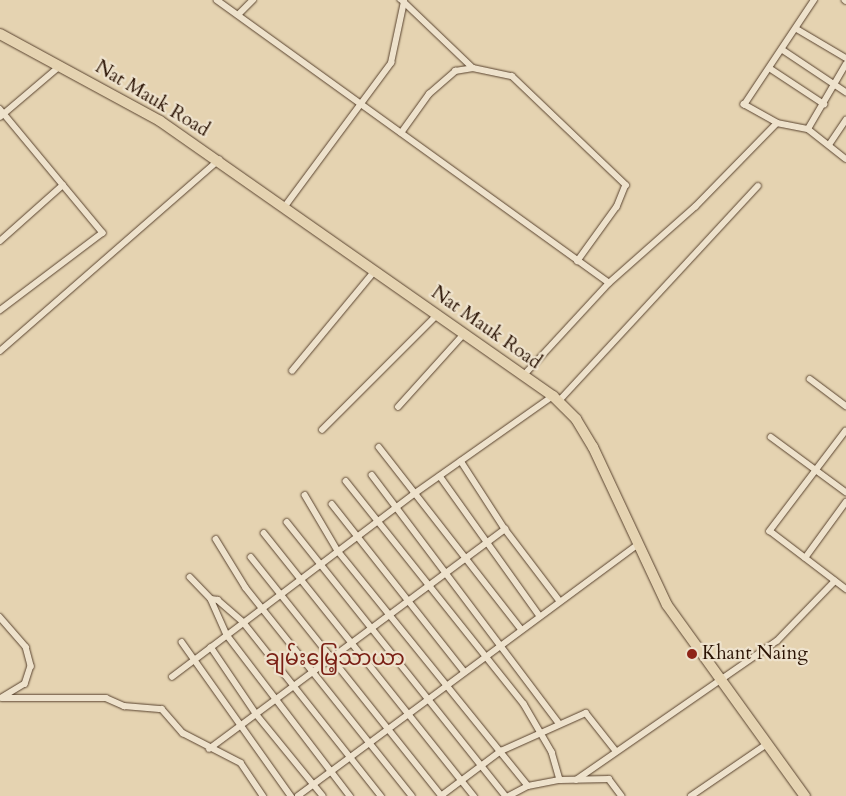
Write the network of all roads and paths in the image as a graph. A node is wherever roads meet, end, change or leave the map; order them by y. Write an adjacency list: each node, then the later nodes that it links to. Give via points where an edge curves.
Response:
1 (217, 0): 5 (street)
2 (253, 0): 5 (street)
3 (814, 0): 6 (street)
4 (402, 1): 12 (street); 16 (street, via 391,63)
5 (238, 15): 16 (street)
6 (797, 29): 8 (street); 9 (street)
7 (2, 39): 11 (highway, Nat Mauk Road)
8 (783, 50): 13 (street); 14 (street)
9 (846, 58)
10 (846, 64): 14 (street)
11 (60, 66): 18 (street); 25 (highway, Nat Mauk Road, via 160,121)
12 (473, 68): 22 (street, via 445,77); 30 (street, via 512,76 626,185 617,207)
13 (771, 69): 17 (street); 20 (street, via 744,105)
14 (836, 84): 15 (street); 17 (street)
15 (846, 92)
16 (361, 104): 22 (street); 28 (street)
17 (824, 104): 21 (street)
18 (1, 113): 26 (street)
19 (846, 120): 23 (street)
20 (777, 123): 21 (street); 32 (street, via 695,207)
21 (808, 128): 23 (street)
22 (401, 133): 30 (street)
23 (829, 146): 24 (street)
24 (846, 159)
25 (219, 160): 28 (highway, Nat Mauk Road); 36 (street)
26 (64, 185): 29 (street); 33 (street, via 103,233)
27 (758, 186): 40 (street)
28 (286, 206): 31 (highway, Nat Mauk Road)
29 (0, 242)
30 (578, 261): 32 (street)
31 (374, 272): 34 (highway, Nat Mauk Road); 37 (street)
32 (609, 283): 38 (street)
33 (0, 311)
34 (437, 315): 35 (highway, Nat Mauk Road); 43 (street)
35 (464, 334): 38 (highway, Nat Mauk Road); 42 (street)
36 (0, 351)
37 (292, 371)
38 (524, 375): 40 (highway, Nat Mauk Road)
39 (810, 379): 41 (street)
40 (555, 399): 47 (street); 65 (highway, Nat Mauk Road, via 576,419 593,447)
41 (846, 406)
42 (398, 407)
43 (322, 430)
44 (846, 431): 48 (street)
45 (771, 437): 48 (street)
46 (379, 447): 53 (street)
47 (461, 461): 50 (street); 60 (street)
48 (816, 471): 52 (street); 68 (street, via 770,531)
49 (372, 475): 57 (street)
50 (440, 476): 53 (street); 64 (street)
51 (346, 481): 59 (street)
52 (846, 492)
53 (414, 494): 57 (street); 69 (street)
54 (305, 495): 66 (street)
55 (846, 502): 68 (street)
56 (332, 504): 62 (street)
57 (397, 507): 59 (street); 71 (street)
58 (287, 522): 70 (street)
59 (378, 522): 62 (street); 75 (street)
60 (505, 529): 64 (street); 79 (street)
61 (264, 533): 73 (street)
62 (357, 537): 66 (street); 80 (street)
63 (216, 538): 81 (street)
64 (485, 545): 69 (street); 82 (street)
65 (637, 545): 79 (street); 99 (highway, Nat Mauk Road, via 667,605)
66 (338, 551): 70 (street); 84 (street)
67 (251, 557): 77 (street)
68 (805, 558): 74 (street)
69 (466, 560): 71 (street); 86 (street)
70 (319, 566): 73 (street); 87 (street)
71 (447, 574): 75 (street); 90 (street)
72 (190, 577): 78 (street)
73 (301, 580): 77 (street); 91 (street)
74 (835, 581): 76 (street); 99 (street, via 777,641)
75 (428, 589): 80 (street); 93 (street)
76 (846, 589)
77 (281, 594): 81 (street); 94 (street)
78 (211, 599): 85 (street, via 218,600); 88 (street)
79 (559, 600): 82 (street)
80 (410, 603): 84 (street); 96 (street)
81 (262, 609): 85 (street); 97 (street)
82 (539, 615): 86 (street)
83 (0, 617): 102 (street, via 26,647 31,666 25,684)
84 (391, 618): 87 (street); 100 (street)
85 (244, 623): 88 (street); 101 (street)
86 (521, 629): 90 (street)
87 (372, 632): 91 (street); 104 (street)
88 (227, 635): 92 (street); 103 (street)
89 (182, 642): 95 (street)
90 (502, 643): 93 (street); 107 (street)
91 (354, 644): 94 (street); 105 (street)
92 (211, 647): 95 (street); 106 (street)
93 (483, 657): 96 (street); 110 (street)
94 (334, 659): 97 (street); 109 (street)
95 (194, 660): 98 (street); 108 (street)
96 (464, 671): 100 (street)
97 (315, 673): 101 (street); 111 (street)
98 (172, 676)
99 (719, 678): 112 (highway, Nat Mauk Road); 115 (street)
100 (446, 685): 104 (street); 114 (street)
101 (297, 686): 103 (street); 116 (street)
102 (1, 698): 113 (street, via 106,698 124,706 162,708 183,733)
103 (278, 699): 106 (street); 118 (street)
104 (427, 699): 105 (street); 117 (street)
105 (408, 714): 109 (street); 119 (street)
106 (257, 715): 108 (street); 122 (street)
107 (559, 723): 110 (street); 115 (street, via 586,712)
108 (239, 728): 113 (street); 125 (street)
109 (389, 728): 111 (street); 131 (street)
110 (542, 730): 114 (street); 120 (street)
111 (370, 742): 116 (street); 130 (street)
112 (767, 744): 135 (street); 136 (highway, Nat Mauk Road)
113 (209, 749): 124 (street, via 241,763)
114 (501, 751): 117 (street); 123 (street)
115 (616, 751): 121 (street)
116 (350, 757): 118 (street); 129 (street)
117 (480, 767): 119 (street); 133 (street)
118 (331, 771): 122 (street); 128 (street)
119 (461, 780): 131 (street); 132 (street)
120 (560, 780): 121 (street); 123 (street)
121 (576, 780): 134 (street, via 609,779)
122 (314, 784): 126 (street); 127 (street)
123 (528, 786): 133 (street)
124 (263, 796)
125 (290, 796)
126 (298, 796)
127 (322, 796)
128 (350, 796)
129 (381, 796)
130 (412, 796)
131 (442, 796)
132 (474, 796)
133 (507, 796)
134 (622, 796)
135 (691, 796)
136 (805, 796)

